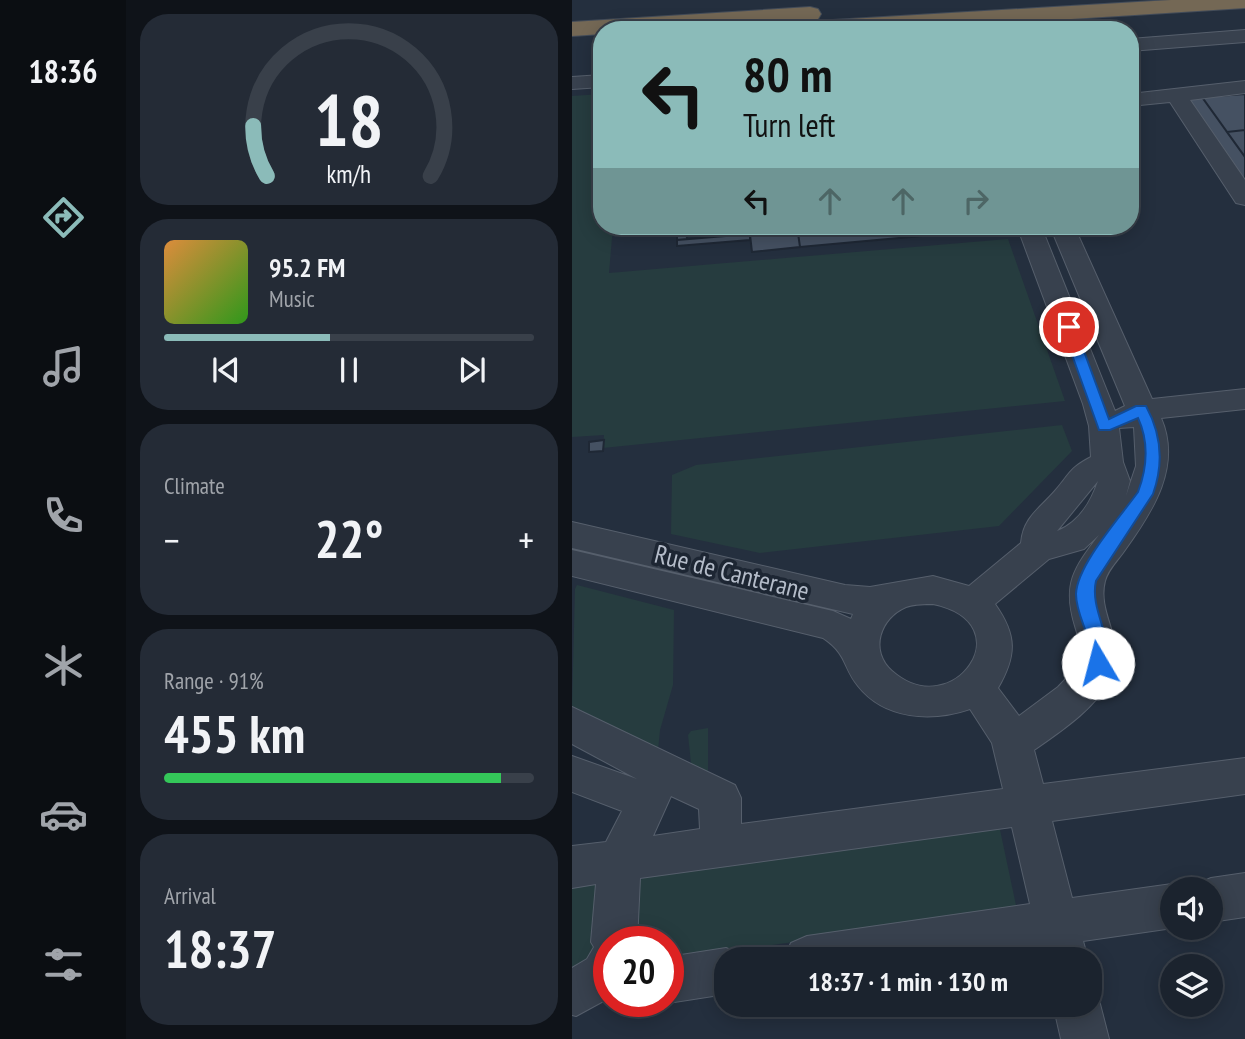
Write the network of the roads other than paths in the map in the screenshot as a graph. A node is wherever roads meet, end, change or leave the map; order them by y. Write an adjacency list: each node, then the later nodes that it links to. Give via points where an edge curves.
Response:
1 (1025, 0): 3 (highway)
2 (1245, 2): 4 (highway)
3 (697, 21)
4 (931, 21)
5 (593, 28): 6 (highway)
6 (572, 29)
7 (1245, 36): 10 (street)
8 (593, 42): 9 (highway)
9 (572, 43)
10 (1139, 43)
11 (593, 82): 12 (street)
12 (572, 83)
13 (1245, 87): 14 (street)
14 (1176, 96): 15 (street); 16 (street)
15 (1139, 99)
16 (1245, 198)
17 (1032, 235): 21 (street)
18 (1067, 235): 20 (street)
19 (1245, 399): 20 (street)
20 (1141, 410): 21 (street); 29 (street, via 1151,431 1150,480 1137,508 1095,566 1085,593 1099,645 1096,672 1054,714)
21 (1105, 426): 25 (street, via 1107,462 1114,481 1098,516 1072,540 1038,549)
22 (572, 534): 24 (street, Rue de Canterane, via 845,599)
23 (572, 563): 26 (street, Rue de Canterane, via 833,626)
24 (893, 597): 25 (street, via 933,590); 26 (street, via 867,619)
25 (972, 603): 27 (street, via 995,635 996,653)
26 (860, 650): 27 (street, via 876,682 914,701 936,702)
27 (976, 687): 29 (street)
28 (572, 724): 32 (street)
29 (1012, 743): 33 (street)
30 (572, 774): 32 (street)
31 (1245, 776): 33 (street)
32 (655, 787): 34 (street, via 720,798); 35 (street)
33 (1028, 806): 34 (street); 41 (street)
34 (721, 847): 35 (street)
35 (619, 861): 36 (street); 40 (street)
36 (573, 866)
37 (1245, 895): 38 (street)
38 (1223, 898)
39 (1160, 910): 41 (street)
40 (615, 926)
41 (1061, 941): 42 (street)
42 (976, 947)
43 (714, 973): 44 (street)
44 (684, 977)
45 (1080, 1017): 46 (street)
46 (1085, 1039)

